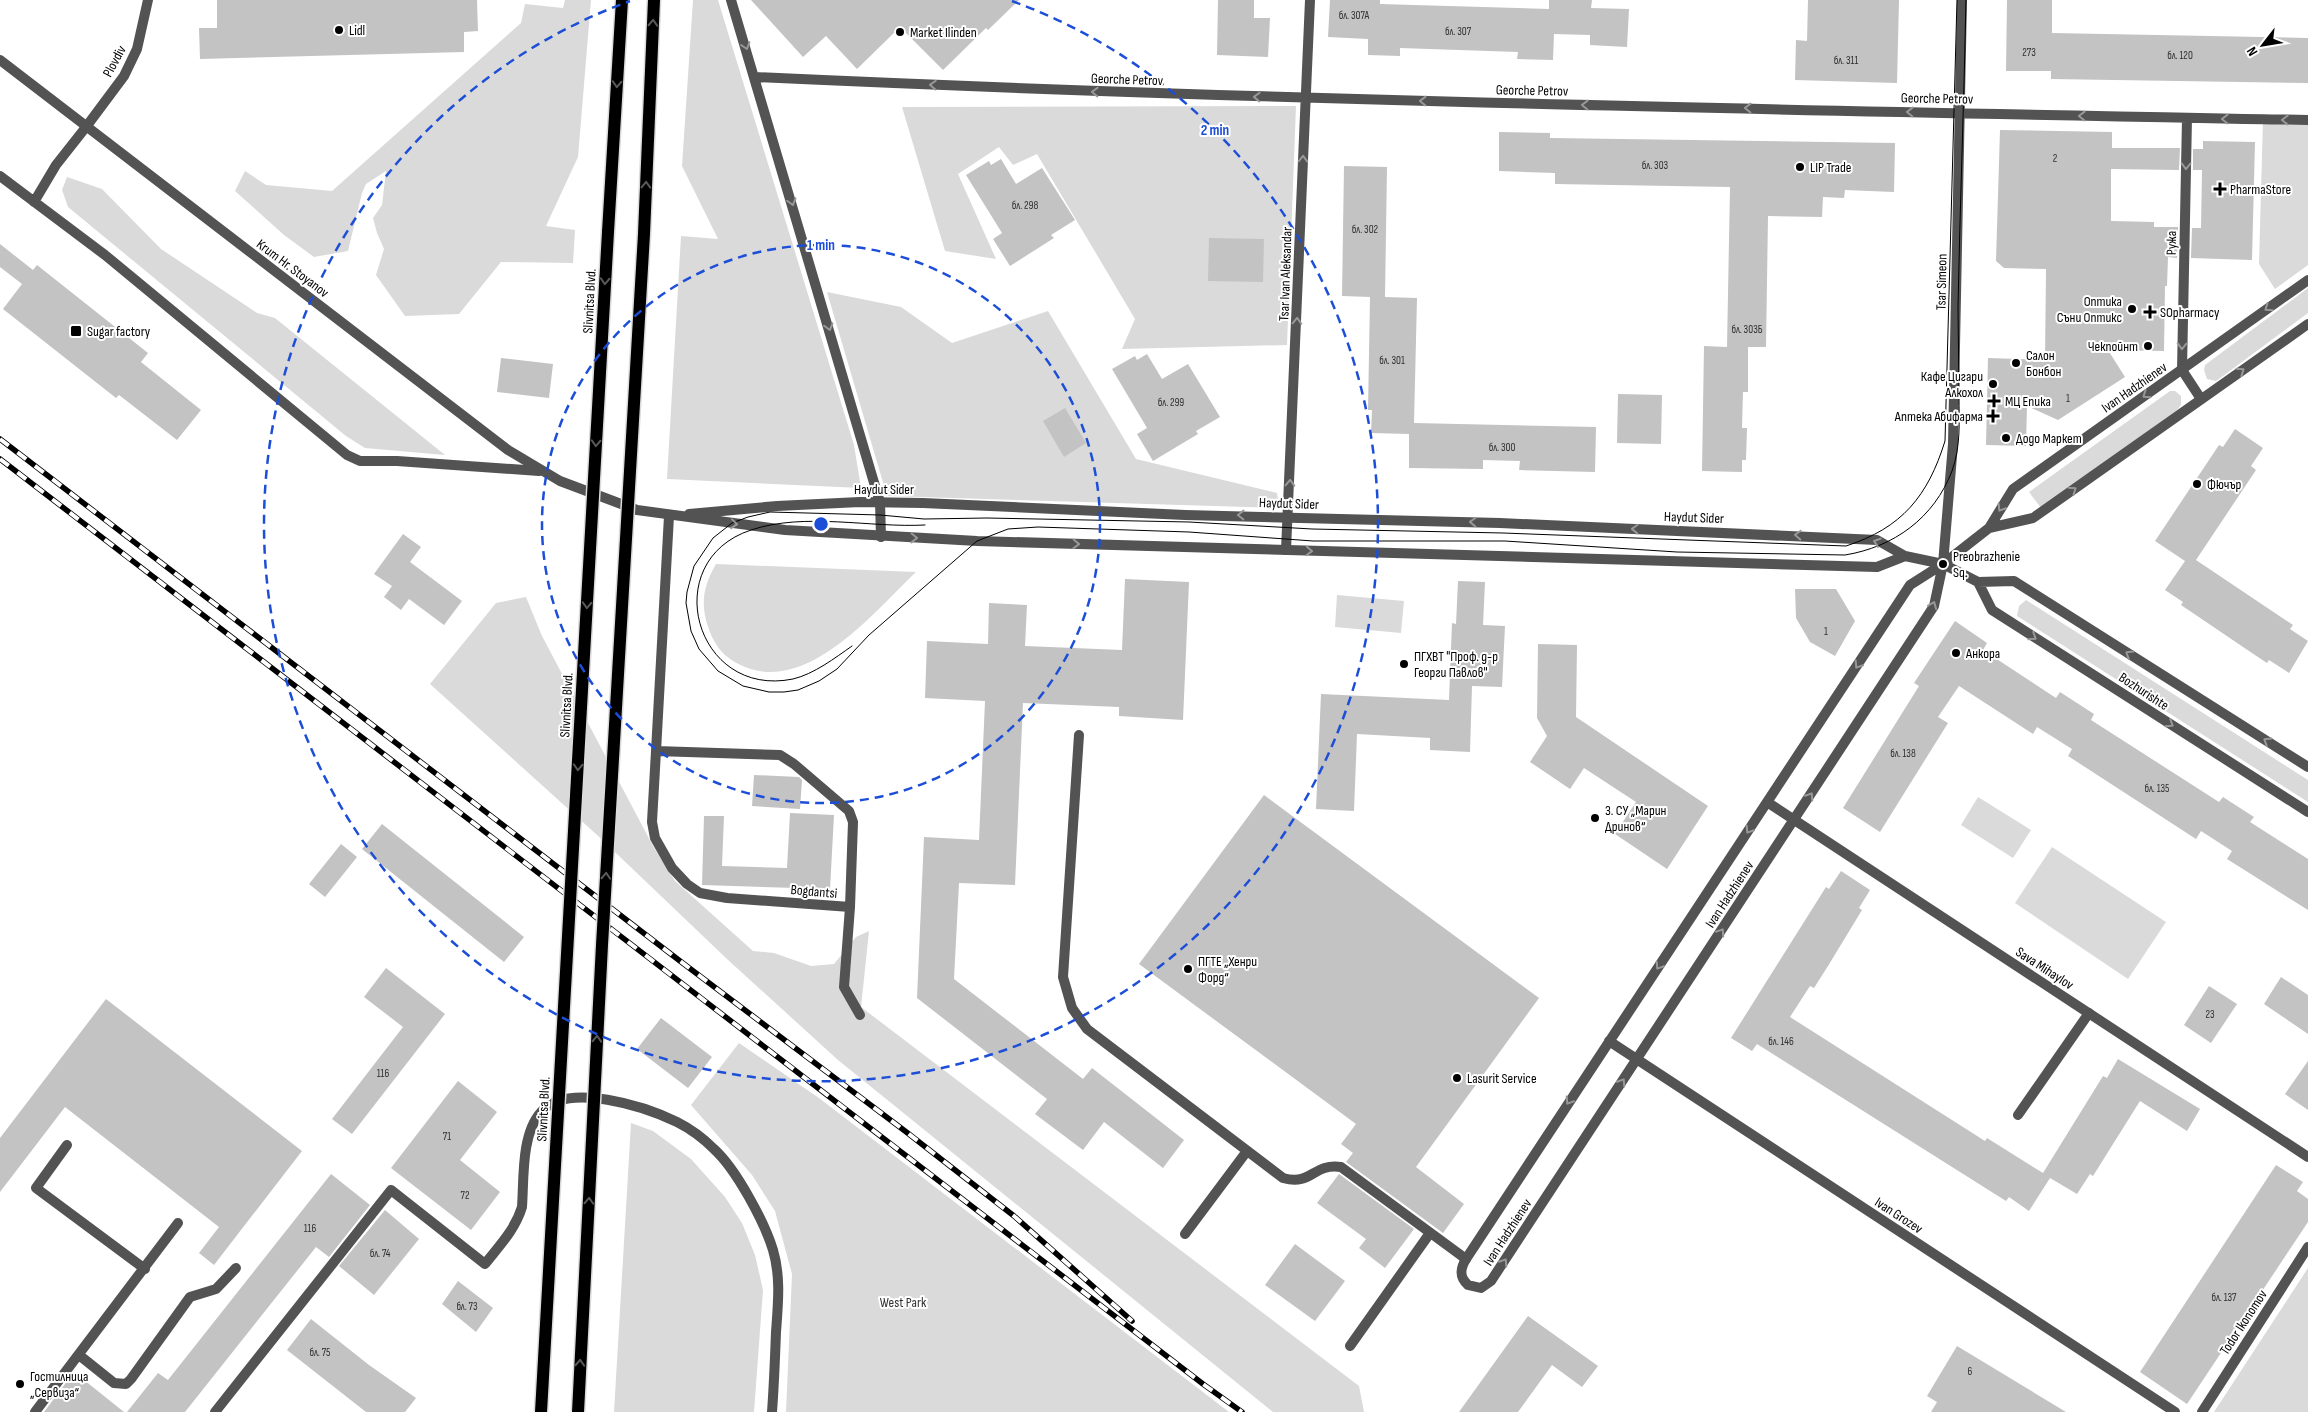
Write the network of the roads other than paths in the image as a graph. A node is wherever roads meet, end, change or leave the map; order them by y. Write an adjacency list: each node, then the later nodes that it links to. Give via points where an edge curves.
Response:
1 (148, 0): 13 (street, Plovdiv, via 137,50 124,76)
2 (622, 0): 57 (main road, Slivnitsa Blvd., one-way to 57, bridge)
3 (654, 0): 58 (main road, one-way to 3, bridge, via 644,234)
4 (731, 0): 8 (street, one-way to 8)
5 (1310, 0): 9 (street, Tsar Ivan Aleksandar)
6 (1962, 0): 10 (street, Tsar Simeon)
7 (0, 60): 13 (street, Krum Hr. Stoyanov)
8 (755, 77): 9 (street, Georche Petrov, one-way to 8); 22 (street, one-way to 22)
9 (1306, 99): 10 (street, Georche Petrov, one-way to 9); 24 (street, Tsar Ivan Aleksandar, one-way to 9)
10 (1959, 113): 11 (street, Georche Petrov, one-way to 10); 29 (street, Tsar Simeon, via 1952,444)
11 (2187, 118): 12 (street, Georche Petrov, one-way to 11); 18 (street, Ружа, one-way to 18)
12 (2308, 120)
13 (86, 127): 15 (street, Plovdiv, via 56,165); 20 (street, Krum Hr. Stoyanov, via 500,444)
14 (0, 176): 15 (street)
15 (34, 202): 20 (street, via 105,255 347,455 360,461)
16 (2308, 280): 18 (street, Ivan Hadzhienev, one-way to 18)
17 (2308, 324): 19 (street, Ivan Hadzhienev, one-way to 17)
18 (2182, 370): 19 (street); 25 (street, Ivan Hadzhienev, one-way to 25, via 2014,488)
19 (2201, 399): 25 (street, Ivan Hadzhienev, one-way to 19, via 2033,518)
20 (540, 471): 21 (street, Krum Hr. Stoyanov)
21 (575, 487): 23 (street, Haydut Sider, via 637,510)
22 (880, 502): 23 (street, Haydut Sider, via 777,506); 24 (street, Haydut Sider, one-way to 22, via 1185,515); 26 (street)
23 (669, 516): 26 (street, Haydut Sider, one-way to 26); 32 (street, Bogdantsi)
24 (1288, 516): 27 (street, Tsar Ivan Aleksandar); 28 (street, Haydut Sider, one-way to 24, via 1877,540)
25 (1989, 528): 29 (street, Ivan Hadzhienev)
26 (880, 537): 27 (street, Haydut Sider, one-way to 27)
27 (1286, 550): 28 (street, Haydut Sider, one-way to 28, via 1877,567)
28 (1905, 556): 29 (street, Haydut Sider)
29 (1943, 564): 30 (street, Bozhurishte); 34 (street, Ivan Hadzhienev, one-way to 34, via 1910,585); 36 (street, Ivan Hadzhienev, one-way to 29, via 1934,606)
30 (1978, 582): 33 (street, Bozhurishte, one-way to 30, via 2014,581); 35 (street, Bozhurishte, one-way to 35, via 1992,610)
31 (1079, 735): 44 (street, via 1063,977 1072,1008 1087,1030)
32 (656, 751): 37 (street, via 780,755 794,764 849,811 853,822); 37 (street, Bogdantsi, via 652,822 660,849 687,884 700,892 726,898)
33 (2308, 767)
34 (1767, 802): 36 (street, Sava Mihaylov); 40 (street, Ivan Hadzhienev, one-way to 40)
35 (2308, 812)
36 (1795, 820): 38 (street, Sava Mihaylov); 41 (street, Ivan Hadzhienev, one-way to 36)
37 (850, 907): 39 (street, Bogdantsi, via 844,987)
38 (2089, 1013): 42 (street); 45 (street, Sava Mihaylov)
39 (860, 1015)
40 (1609, 1041): 41 (street, Ivan Grozev); 50 (street, Ivan Hadzhienev, one-way to 50)
41 (1638, 1059): 50 (street, Ivan Hadzhienev, one-way to 41, via 1461,1268 1464,1281 1474,1288 1487,1285); 60 (street, Ivan Grozev)
42 (2018, 1115)
43 (67, 1146): 52 (street, via 36,1188)
44 (1248, 1152): 47 (street, via 1283,1178 1295,1181 1305,1179 1320,1168 1341,1168); 48 (street)
45 (2308, 1157)
46 (178, 1223): 52 (street)
47 (1430, 1233): 50 (street); 53 (street)
48 (1185, 1234)
49 (2308, 1247): 61 (street, Todor Ikonomov)
50 (1466, 1259)
51 (236, 1268): 54 (street, via 216,1289 190,1297 126,1384 114,1383)
52 (145, 1269): 54 (street)
53 (1350, 1346)
54 (79, 1355): 55 (street)
55 (35, 1412)
56 (215, 1412): 59 (street, via 390,1190 485,1264 519,1217 532,1124 554,1103 569,1098 592,1098 640,1108 678,1122 715,1149 749,1195 773,1248 779,1278)
57 (541, 1412)
58 (578, 1412)
59 (772, 1412)
60 (2175, 1412)
61 (2202, 1412)

